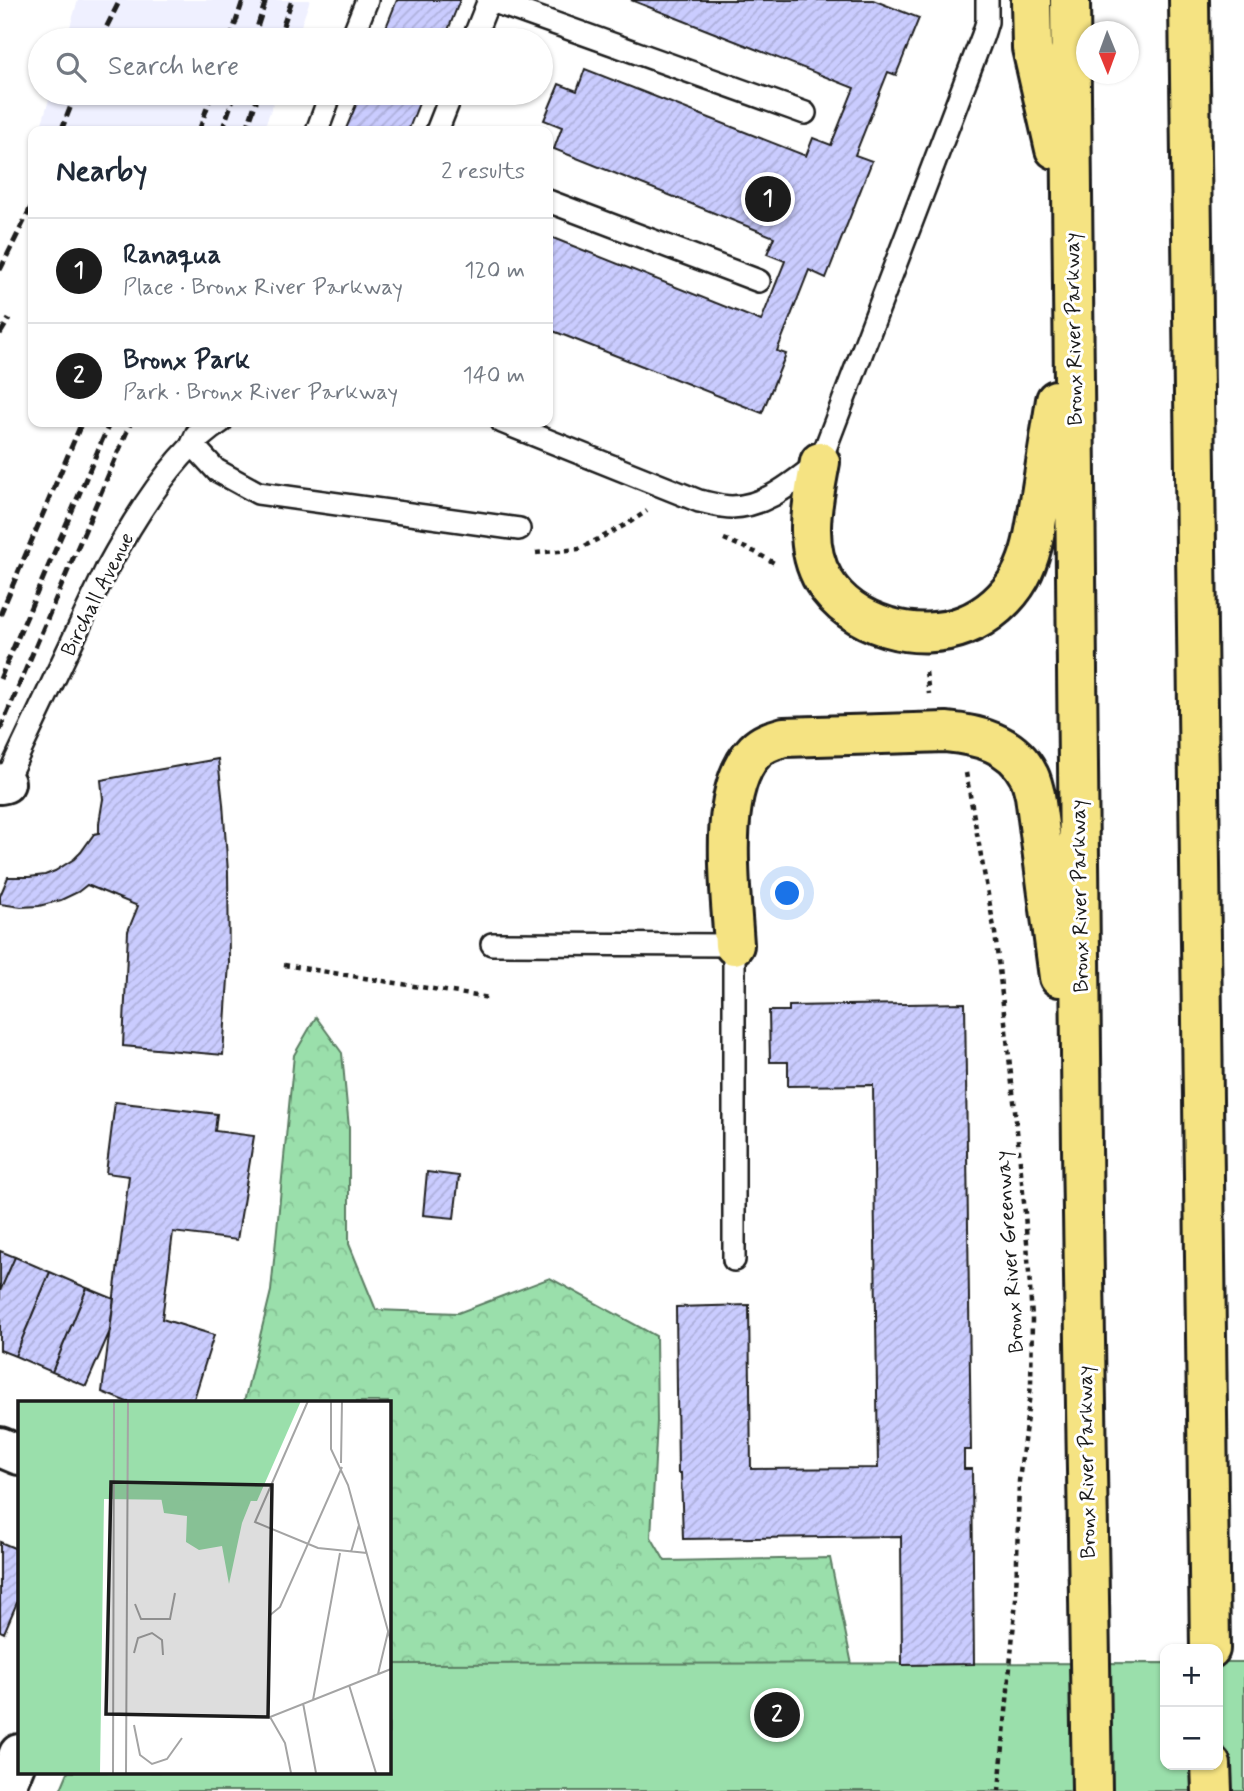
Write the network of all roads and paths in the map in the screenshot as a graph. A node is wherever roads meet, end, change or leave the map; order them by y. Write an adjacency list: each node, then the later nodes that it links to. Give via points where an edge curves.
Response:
1 (367, 0): 7 (lane)
2 (489, 0): 8 (lane); 11 (lane)
3 (987, 0): 22 (lane, via 984,35)
4 (1031, 0): 15 (highway, via 1032,48)
5 (1070, 0): 15 (highway, Bronx River Parkway)
6 (1189, 0): 36 (highway)
7 (356, 28)
8 (478, 28)
9 (327, 105): 12 (lane)
10 (447, 105): 13 (lane)
11 (804, 113)
12 (319, 126)
13 (439, 126)
14 (553, 203): 16 (lane)
15 (1072, 224): 17 (highway, Bronx River Parkway)
16 (759, 281)
17 (1073, 295): 22 (highway, via 1034,537 1020,576 984,615 945,631 905,631 882,626 849,608 823,580 812,546); 32 (highway, Bronx River Parkway)
18 (200, 427): 21 (lane)
19 (214, 427): 21 (lane, Birchall Avenue)
20 (514, 427): 22 (lane, via 699,501 729,507 766,500)
21 (192, 444): 24 (lane, via 216,470 258,493); 27 (lane, Birchall Avenue, via 123,539)
22 (820, 462)
23 (650, 509): 25 (path, via 579,550)
24 (519, 529)
25 (527, 554)
26 (964, 766): 40 (path, Bronx River Greenway, via 995,933 1032,1318 1031,1385 1019,1481 1016,1599)
27 (3, 783)
28 (492, 944): 29 (lane)
29 (734, 945): 32 (highway, via 730,812 739,776 763,745 784,737 946,732 970,734 1004,748 1029,775 1035,795); 33 (lane)
30 (284, 965): 31 (path)
31 (489, 998)
32 (1082, 1147): 41 (highway, Bronx River Parkway)
33 (734, 1260)
34 (0, 1447): 35 (street)
35 (18, 1455)
36 (1210, 1644)
37 (18, 1756): 39 (street)
38 (1211, 1770): 42 (highway)
39 (4, 1791)
40 (999, 1791)
41 (1092, 1791)
42 (1212, 1791)

